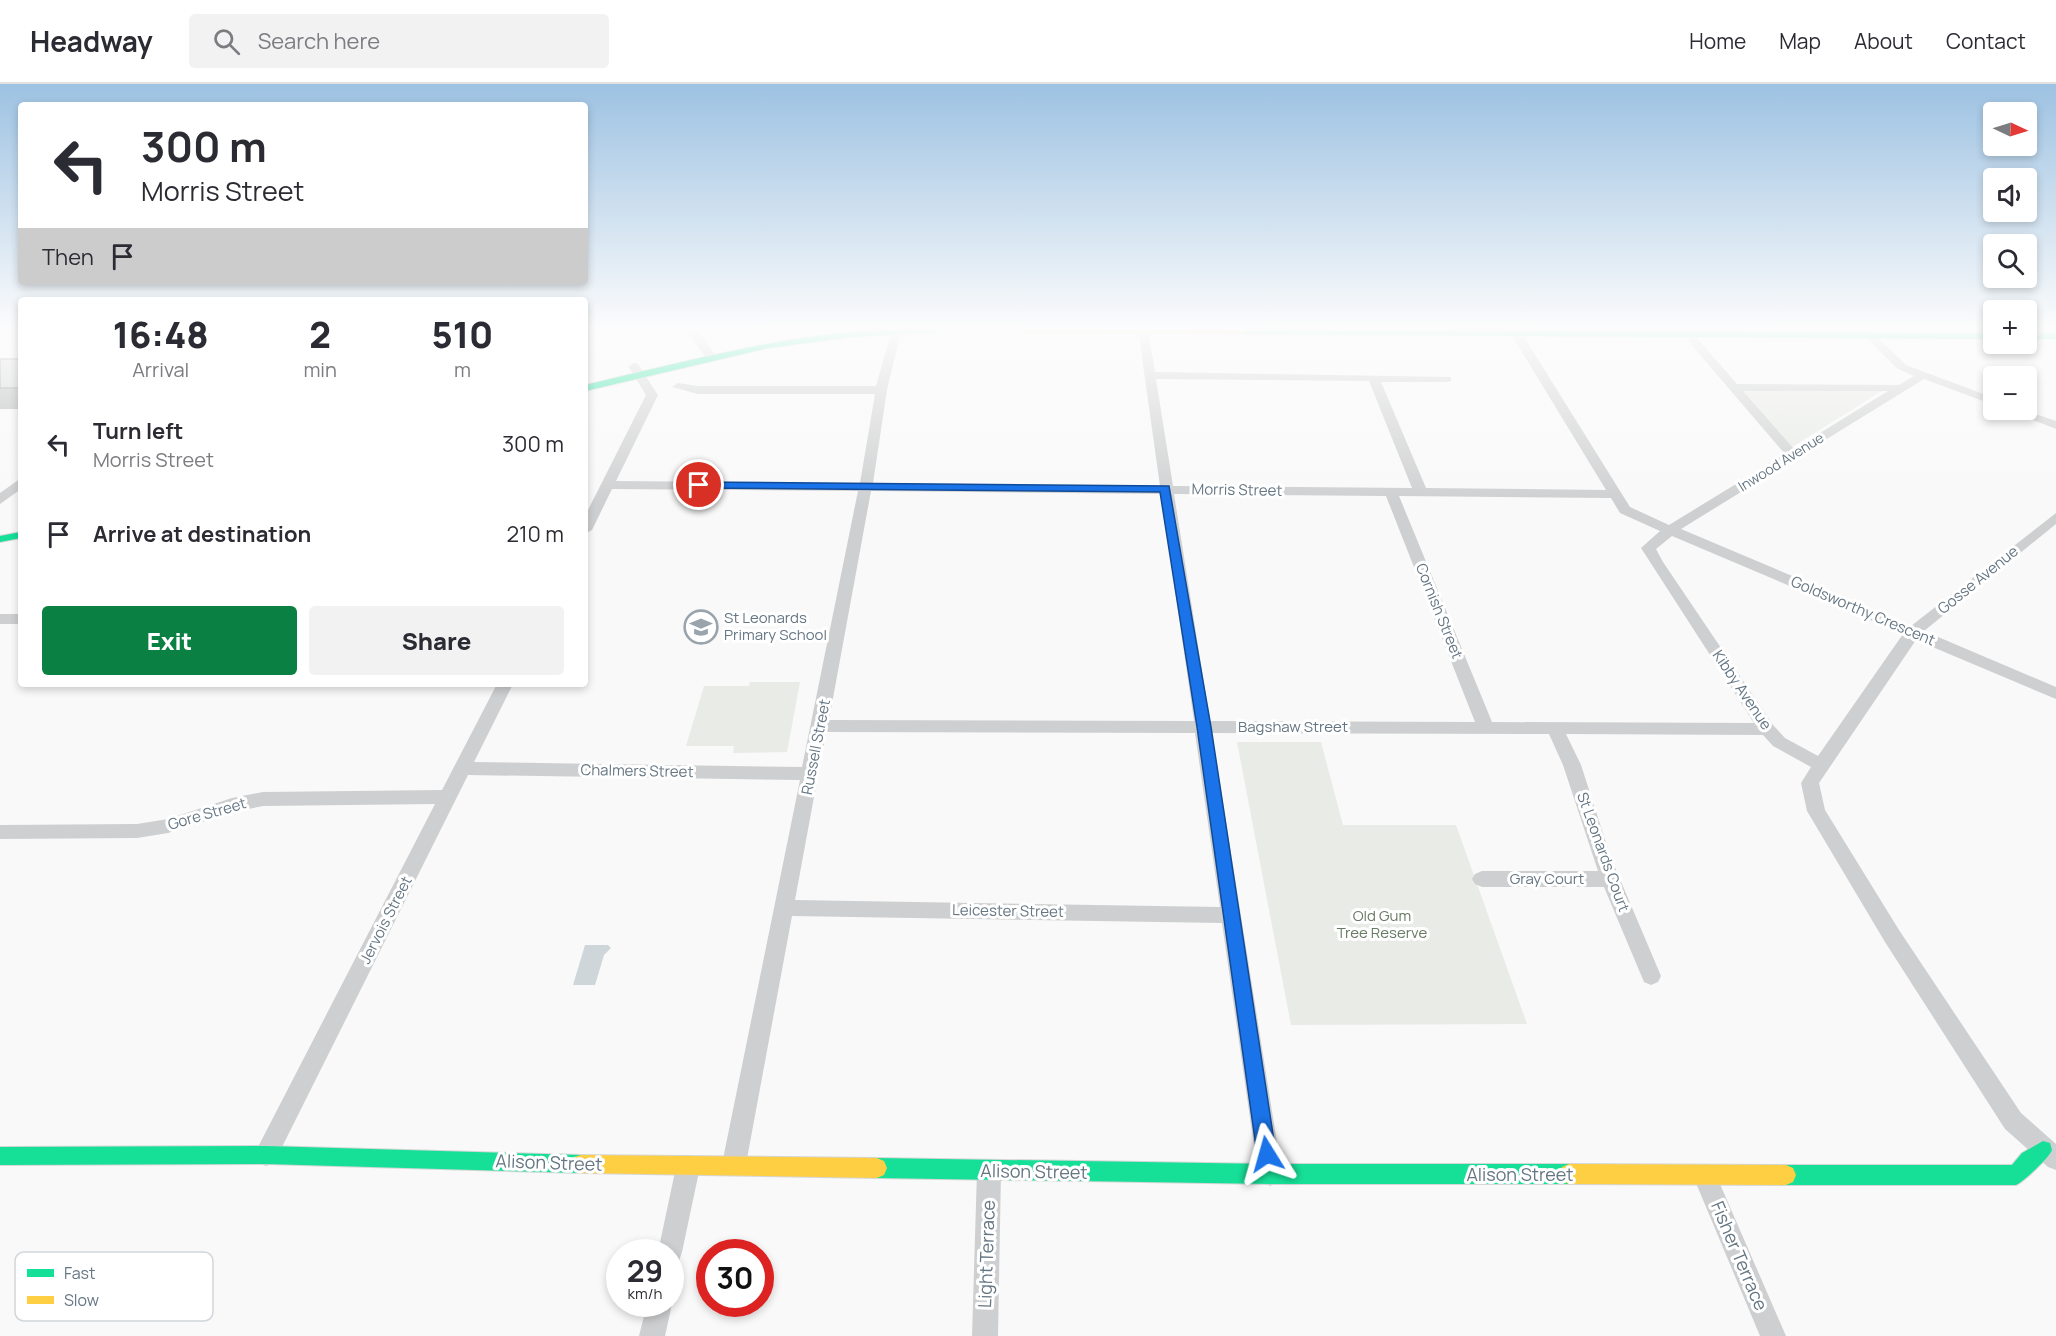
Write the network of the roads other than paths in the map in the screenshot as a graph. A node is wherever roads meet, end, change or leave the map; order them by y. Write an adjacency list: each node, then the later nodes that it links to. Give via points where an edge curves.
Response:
1 (647, 387): 16 (street, via 652,395)
2 (681, 387): 10 (street)
3 (1152, 387): 18 (street)
4 (1378, 387): 20 (street)
5 (1548, 387): 21 (street)
6 (1733, 387): 14 (street)
7 (1804, 387): 9 (street)
8 (1956, 387): 11 (street)
9 (1899, 388): 14 (street, Inwood Avenue)
10 (881, 390): 17 (street, Russell Street)
11 (1983, 398)
12 (2037, 418): 13 (street)
13 (2056, 425)
14 (1792, 455): 27 (street, Inwood Avenue)
15 (18, 485): 22 (street)
16 (609, 485): 17 (street, Morris Street); 25 (street)
17 (867, 485): 18 (street, Morris Street); 35 (street, Russell Street)
18 (1165, 489): 19 (street, Morris Street); 36 (street)
19 (1391, 493): 20 (street, Morris Street); 37 (street, Cornish Street)
20 (1422, 493): 21 (street, Morris Street)
21 (1613, 494): 27 (street, via 1625,510)
22 (0, 500)
23 (2056, 517): 32 (street, Gosse Avenue)
24 (18, 523): 26 (main road)
25 (588, 524)
26 (0, 526)
27 (1670, 530): 32 (street, Goldsworthy Crescent); 39 (street, Kibby Avenue, via 1648,548)
28 (18, 536): 29 (main road)
29 (0, 539)
30 (0, 619): 31 (street)
31 (18, 619)
32 (1913, 632): 34 (street, Goldsworthy Crescent); 40 (street, Gosse Avenue)
33 (504, 687): 41 (street, Jervois Street)
34 (2056, 693)
35 (820, 726): 36 (street, Bagshaw Street); 42 (street, Russell Street)
36 (1204, 727): 37 (street, Bagshaw Street); 48 (street)
37 (1486, 728): 38 (street, Bagshaw Street)
38 (1555, 728): 39 (street, Bagshaw Street); 46 (street, St Leonards Court)
39 (1767, 729): 40 (street, Kibby Avenue, via 1779,742)
40 (1821, 765): 52 (street, via 1810,783 1816,811 2013,1120)
41 (463, 768): 42 (street, Chalmers Street); 43 (street, Jervois Street)
42 (811, 774): 47 (street, Russell Street)
43 (449, 797): 44 (street, Gore Street, via 263,799 137,831); 51 (street, Jervois Street)
44 (0, 832)
45 (1482, 879): 46 (street, Gray Court)
46 (1612, 879): 49 (street, St Leonards Court)
47 (784, 908): 48 (street, Leicester Street); 53 (street, Russell Street)
48 (1232, 915): 56 (street)
49 (1651, 976)
50 (0, 1155): 51 (main road, Alison Street)
51 (266, 1155): 54 (main road, Alison Street)
52 (2050, 1155): 57 (main road, Alison Street, via 2029,1160 2016,1175)
53 (734, 1164): 54 (main road, Alison Street); 55 (main road, Alison Street)
54 (688, 1167): 58 (street)
55 (989, 1171): 56 (main road, Alison Street); 61 (street, Light Terrace)
56 (1270, 1174): 57 (main road, Alison Street)
57 (1705, 1176): 62 (street, Fisher Terrace)
58 (673, 1239)
59 (656, 1317): 60 (street)
60 (652, 1336)
61 (985, 1336)
62 (1773, 1336)

